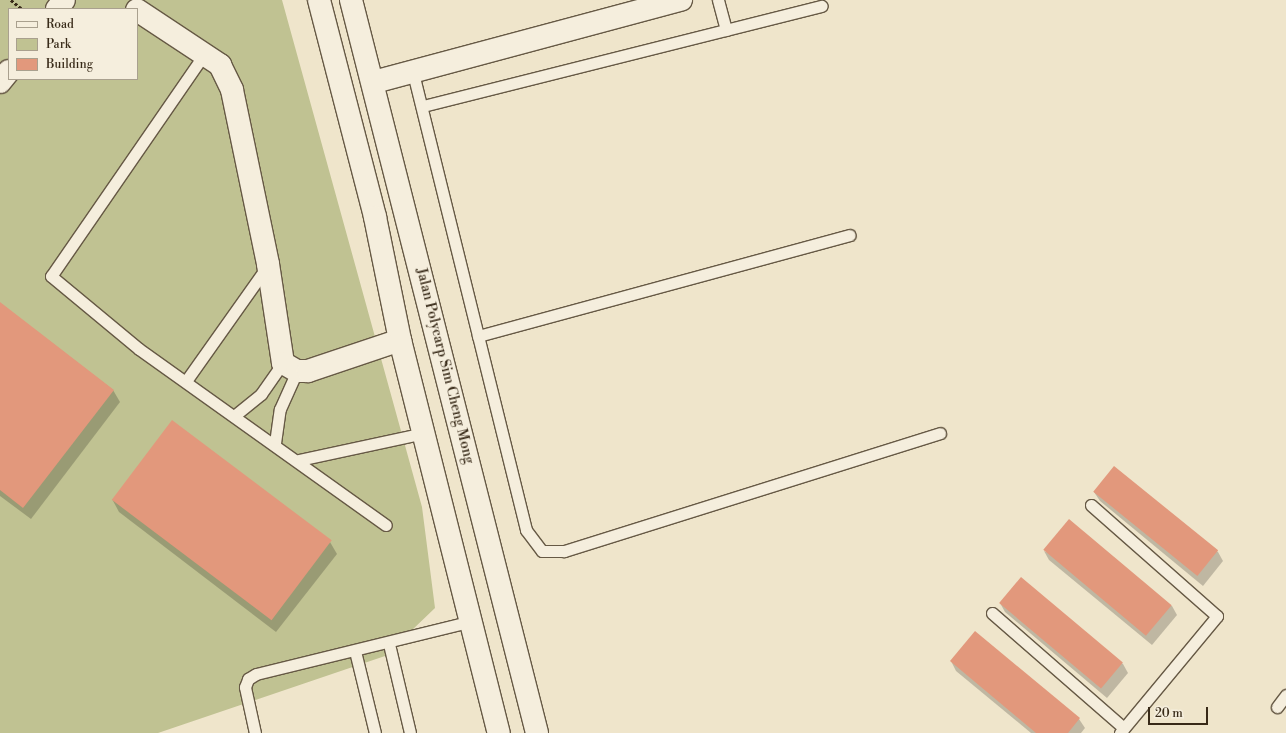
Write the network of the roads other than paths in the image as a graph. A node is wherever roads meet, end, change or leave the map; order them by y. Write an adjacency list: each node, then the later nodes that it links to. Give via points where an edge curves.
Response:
1 (64, 0): 9 (street)
2 (121, 0): 10 (street)
3 (351, 0): 17 (street, Jalan Polycarp Sim Cheng Mong)
4 (681, 0): 7 (street)
5 (718, 0): 12 (lane)
6 (320, 6): 17 (street, via 343,60); 19 (street)
7 (633, 6): 15 (street)
8 (822, 6): 12 (lane)
9 (58, 8)
10 (134, 8)
11 (138, 10): 13 (street)
12 (726, 30): 18 (lane)
13 (205, 53): 21 (street, via 220,65 232,90); 25 (lane, via 51,276 139,350)
14 (8, 72): 16 (street)
15 (413, 73): 17 (street); 18 (lane)
16 (0, 82)
17 (374, 82): 19 (street, via 359,102 356,116 378,205); 44 (street, Jalan Polycarp Sim Cheng Mong)
18 (423, 106): 22 (lane)
19 (375, 217): 23 (street)
20 (850, 235): 22 (lane)
21 (268, 264): 24 (street); 25 (lane)
22 (478, 336): 28 (lane, via 526,530 542,551 564,551)
23 (400, 340): 24 (street, via 327,367); 27 (street)
24 (290, 367): 26 (lane); 29 (lane)
25 (186, 382): 26 (lane)
26 (234, 416): 29 (lane)
27 (424, 432): 30 (lane); 34 (street)
28 (940, 433)
29 (275, 443): 30 (lane)
30 (299, 460): 32 (lane)
31 (1091, 505): 39 (lane, via 1217,616)
32 (386, 525)
33 (992, 612): 39 (lane)
34 (471, 621): 35 (lane); 43 (street)
35 (389, 644): 36 (lane); 42 (lane)
36 (355, 651): 40 (lane, via 248,679 245,687); 41 (lane)
37 (1286, 695): 38 (lane)
38 (1277, 707)
39 (1122, 730)
40 (255, 733)
41 (375, 733)
42 (410, 733)
43 (499, 733)
44 (537, 733)

